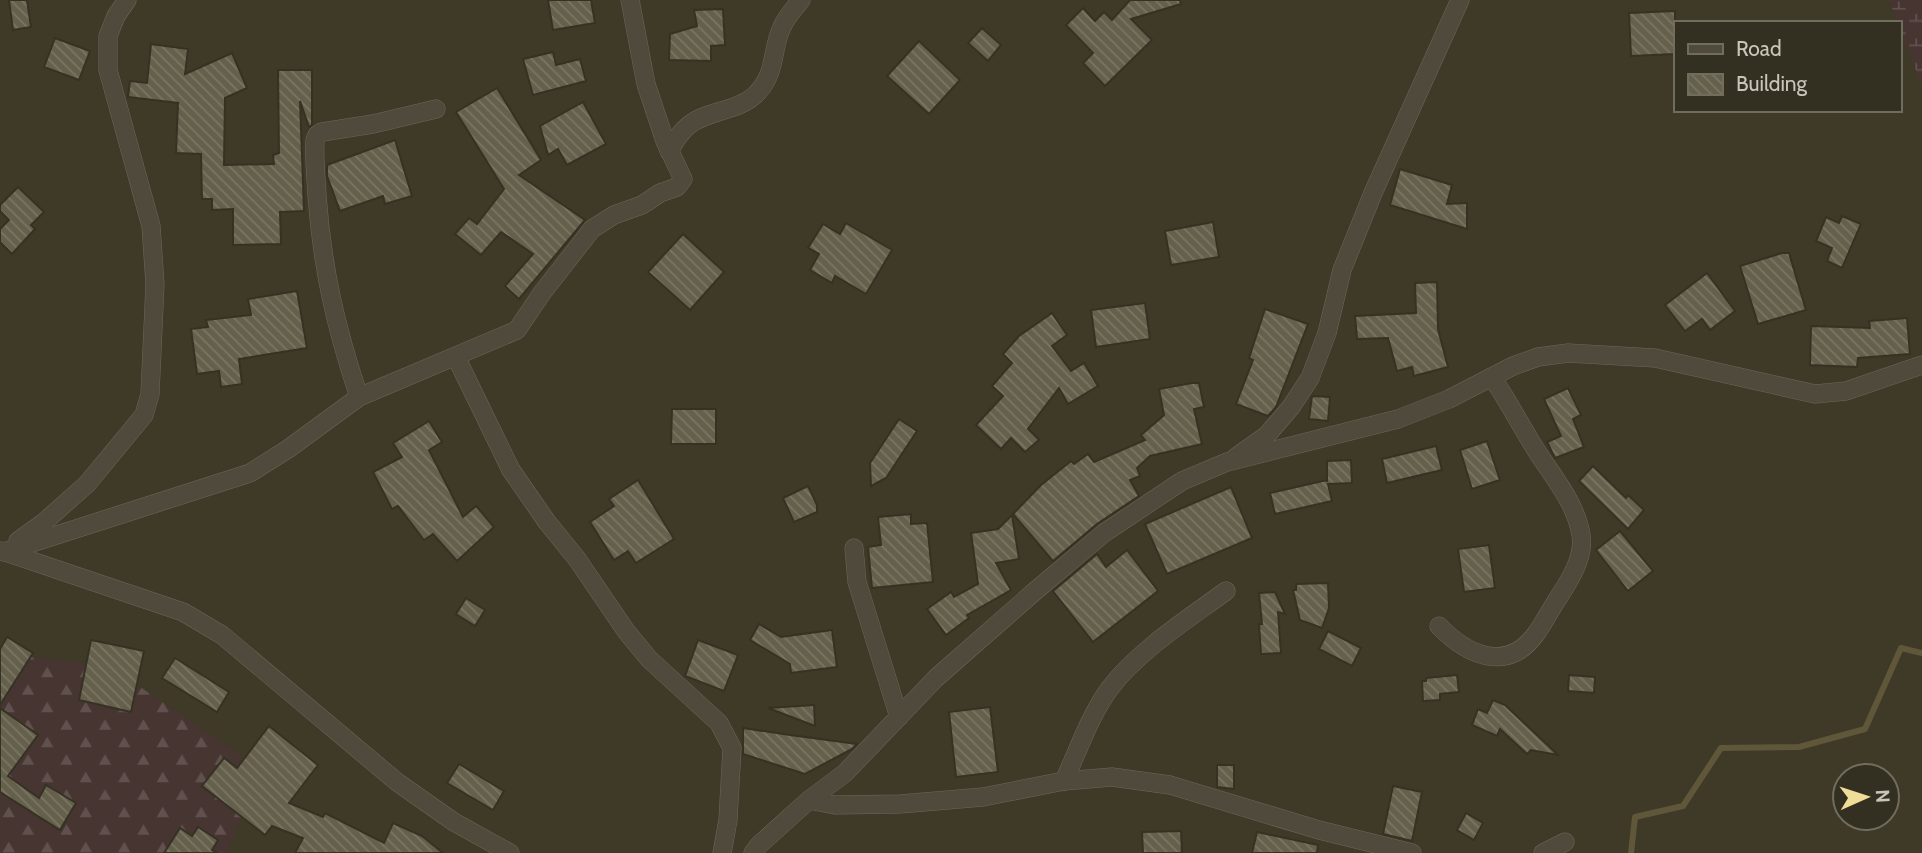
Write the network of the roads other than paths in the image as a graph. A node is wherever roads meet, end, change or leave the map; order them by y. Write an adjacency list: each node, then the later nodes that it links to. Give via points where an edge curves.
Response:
1 (127, 0): 13 (street, via 108,36 108,70 155,253 150,394 144,415 87,484)
2 (630, 0): 6 (street, via 646,84)
3 (801, 0): 6 (street, via 782,26 774,63 756,95 691,123)
4 (1460, 0): 11 (street, via 1373,193 1310,378 1267,435)
5 (436, 109): 10 (street, via 321,132 315,140 319,226 328,288 339,340)
6 (669, 151): 7 (street, via 681,183 592,229 517,330)
7 (456, 357): 10 (street); 21 (street, via 511,470 547,522 649,659 719,723 732,748)
8 (1922, 365): 9 (street, via 1846,391 1815,394 1655,358 1604,354 1538,357)
9 (1492, 377): 11 (street, via 1398,419); 15 (street, via 1578,518 1582,553 1534,637 1521,649 1509,655 1483,656 1453,640)
10 (359, 397): 13 (street, via 250,472)
11 (1227, 463): 16 (street, via 1182,481 1104,533 936,678)
12 (854, 548): 16 (street, via 857,582)
13 (2, 551): 20 (street, via 183,612 222,635 397,782 454,822)
14 (1226, 592): 17 (street, via 1154,644 1110,689)
15 (1439, 626)
16 (899, 717): 18 (street, via 845,773)
17 (1064, 781): 18 (street, via 983,797 900,804 835,805); 23 (street, via 1112,777 1170,785)
18 (809, 800): 22 (street)
19 (1565, 842): 24 (street)
20 (510, 853)
21 (722, 853)
22 (753, 853)
23 (1412, 853)
24 (1543, 853)

